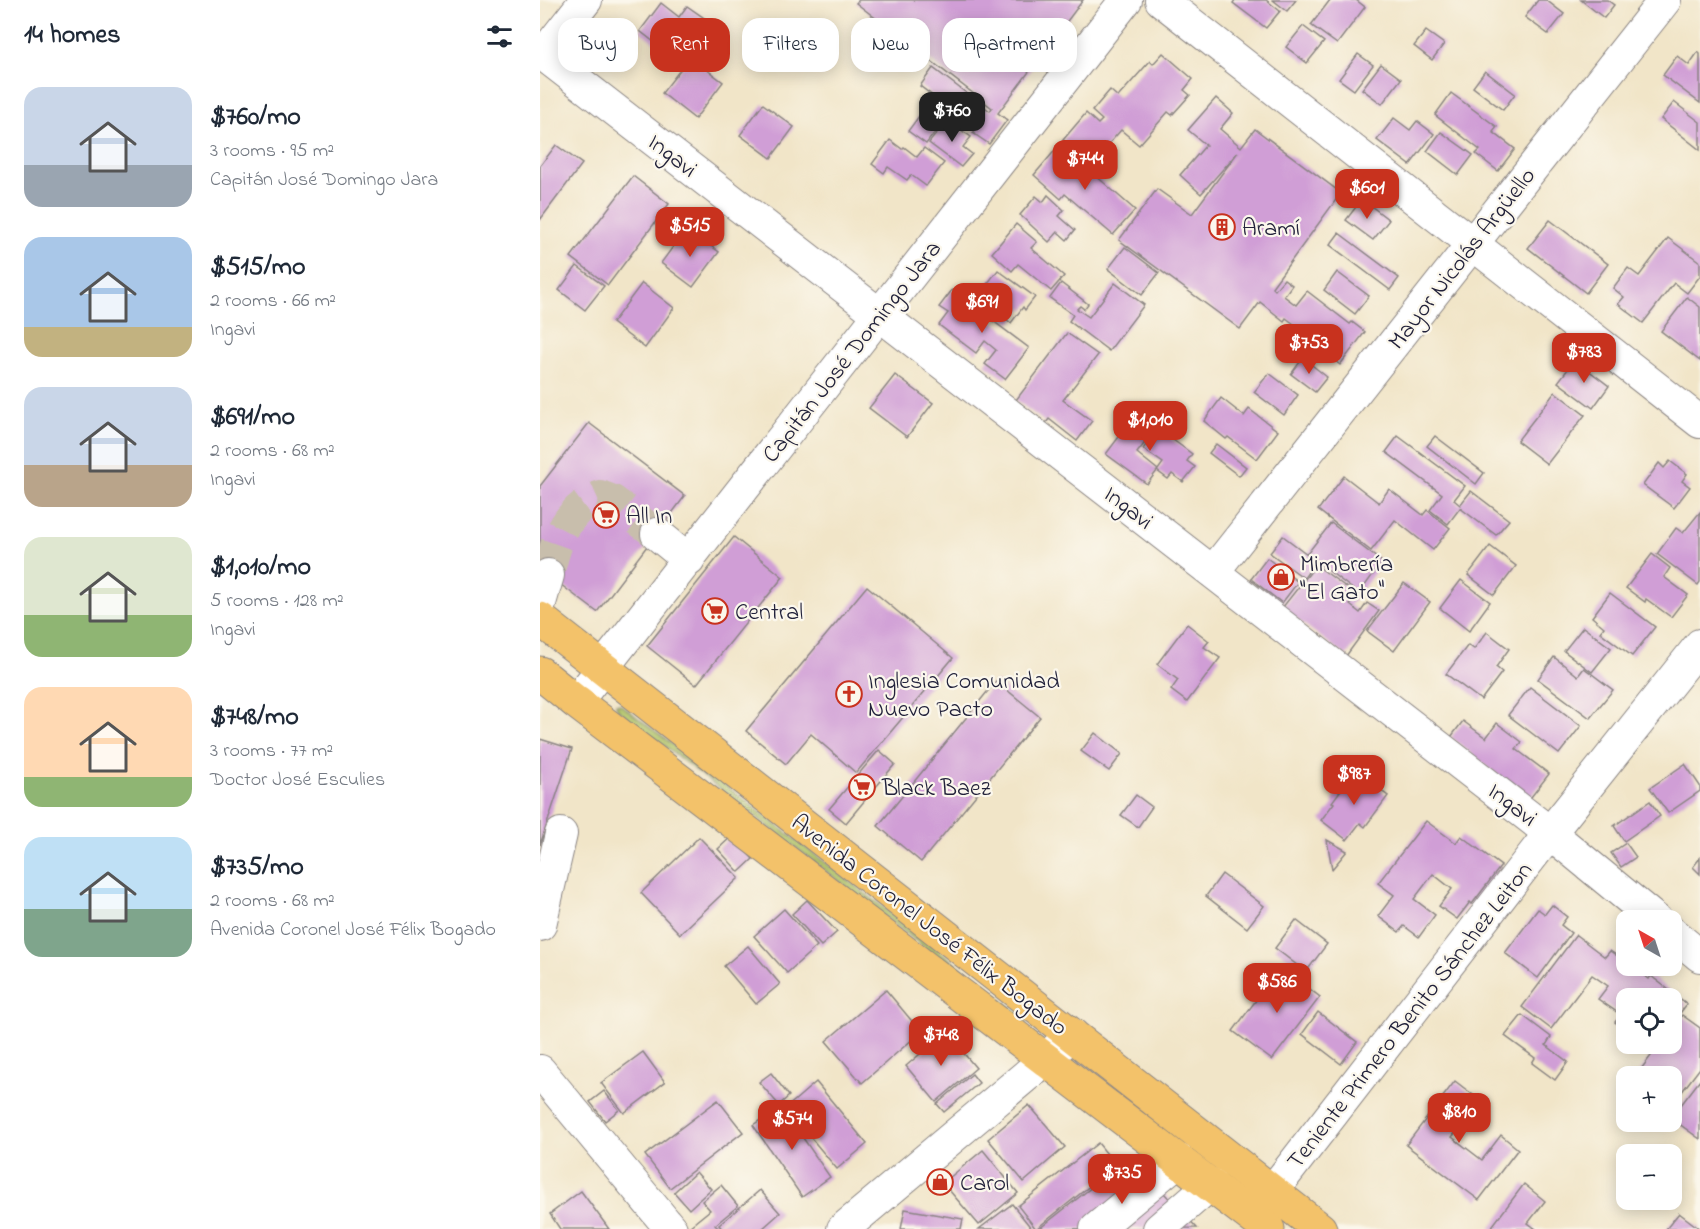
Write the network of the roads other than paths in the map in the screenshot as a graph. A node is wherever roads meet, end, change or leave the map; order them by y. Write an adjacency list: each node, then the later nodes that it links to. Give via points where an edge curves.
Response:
1 (585, 0): 5 (street)
2 (1126, 0): 7 (street, Capitán José Domingo Jara)
3 (1161, 0): 6 (street)
4 (1665, 0): 6 (street, Mayor Nicolás Argüello)
5 (542, 53): 7 (street, Ingavi)
6 (1472, 243): 8 (street); 11 (street, Mayor Nicolás Argüello)
7 (880, 315): 10 (street, Capitán José Domingo Jara); 11 (street, Ingavi)
8 (1700, 422)
9 (657, 534): 10 (street)
10 (688, 560): 14 (street, Capitán José Domingo Jara)
11 (1213, 572): 17 (street, Ingavi)
12 (540, 619): 14 (main road, Avenida Coronel José Félix Bogado)
13 (1700, 645): 17 (street, Teniente Primero Benito Sánchez Leiton)
14 (603, 668): 16 (street, Capitán José Domingo Jara); 23 (main road, Avenida Coronel José Félix Bogado)
15 (540, 673): 16 (main road, Avenida Coronel José Félix Bogado)
16 (576, 702): 24 (main road, Avenida Coronel José Félix Bogado)
17 (1550, 833): 19 (street, Ingavi); 28 (street, Teniente Primero Benito Sánchez Leiton)
18 (561, 834): 20 (street)
19 (1644, 910)
20 (540, 925)
21 (1682, 941): 22 (street)
22 (1700, 956)
23 (1072, 1034): 24 (street); 28 (main road, Avenida Coronel José Félix Bogado)
24 (1046, 1059): 26 (main road, Avenida Coronel José Félix Bogado); 30 (street)
25 (540, 1071): 29 (street)
26 (1179, 1160): 27 (main road, Avenida Coronel José Félix Bogado); 31 (street)
27 (1211, 1185): 28 (main road, Avenida Coronel José Félix Bogado); 32 (street)
28 (1264, 1213): 33 (main road, Avenida Coronel José Félix Bogado)
29 (670, 1229)
30 (843, 1229)
31 (1096, 1229)
32 (1159, 1229)
33 (1320, 1229)

